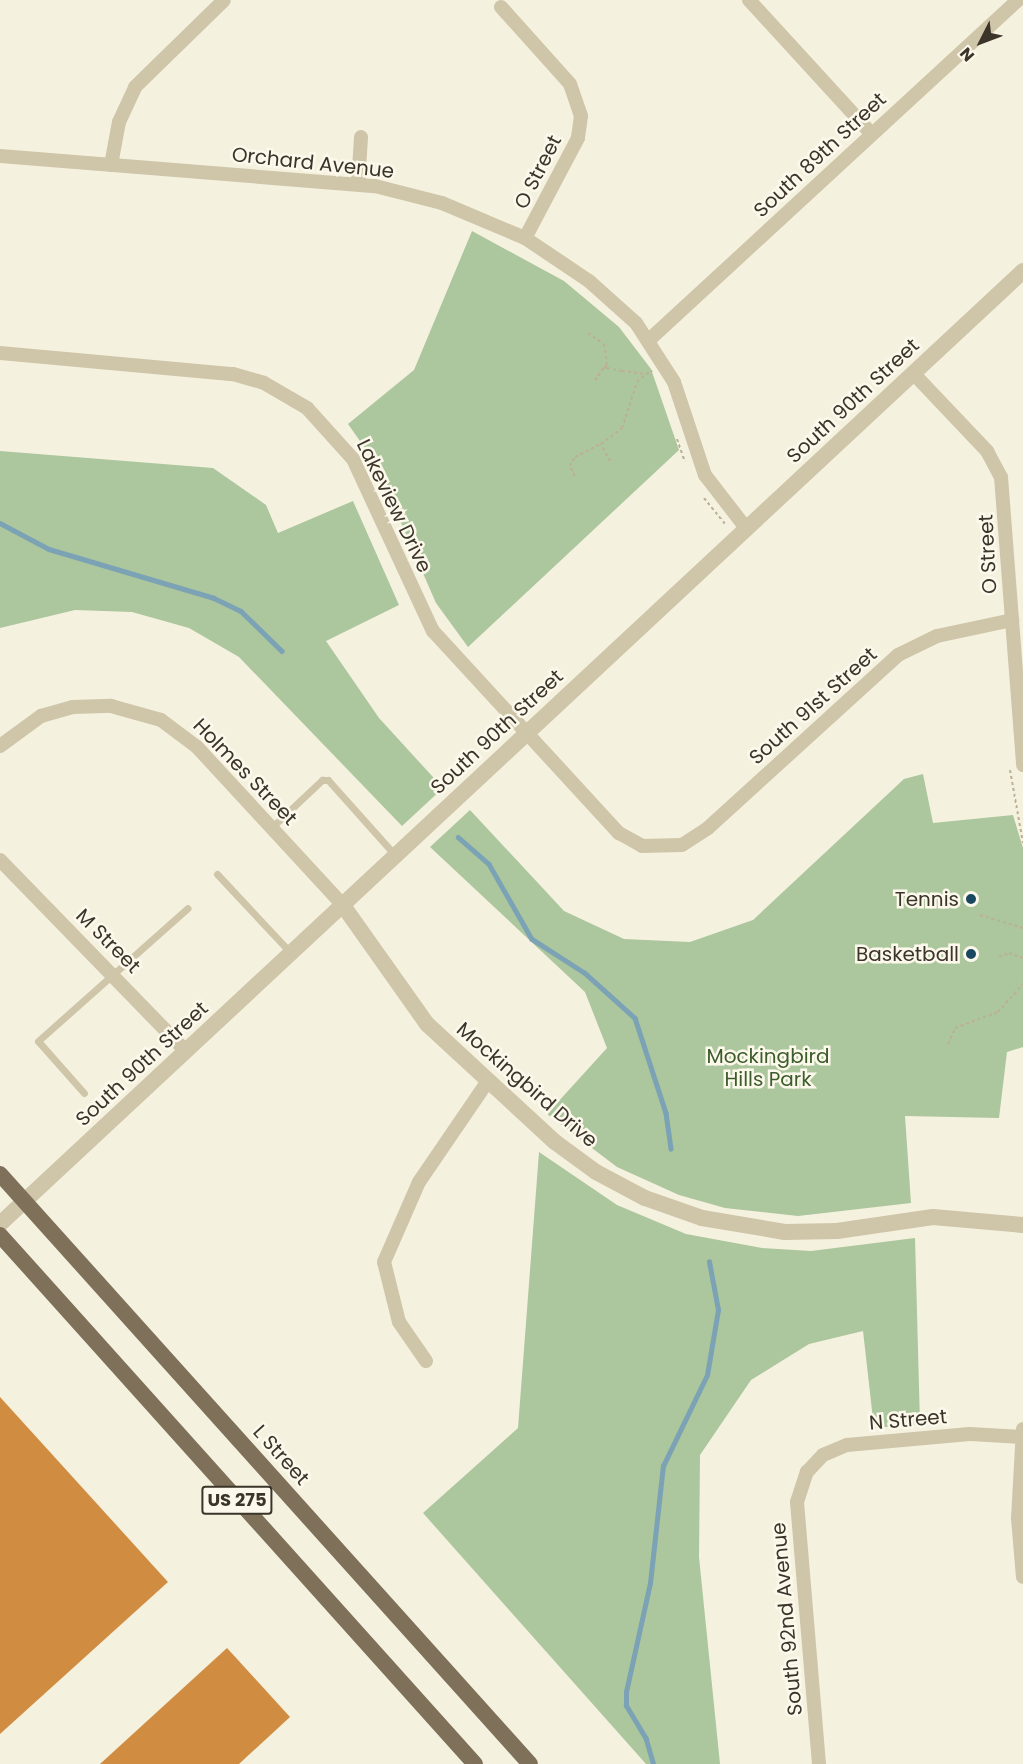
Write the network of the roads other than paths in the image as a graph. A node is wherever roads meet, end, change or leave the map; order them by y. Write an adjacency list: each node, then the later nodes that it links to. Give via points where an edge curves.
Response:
1 (224, 0): 8 (street, via 135,87 119,122)
2 (749, 0): 5 (street)
3 (1015, 1): 5 (street, South 89th Street)
4 (501, 7): 10 (street, O Street, via 570,84 581,116 578,138)
5 (872, 134): 12 (street, South 89th Street)
6 (361, 137): 9 (street)
7 (0, 156): 8 (street, Orchard Avenue)
8 (111, 165): 9 (street, Orchard Avenue)
9 (358, 184): 10 (street, Orchard Avenue, via 442,204)
10 (525, 238): 12 (street, Orchard Avenue, via 615,302)
11 (1023, 271): 14 (street, South 90th Street)
12 (649, 340): 15 (street, Orchard Avenue, via 674,382 705,475)
13 (0, 353): 18 (street, Lakeview Drive, via 233,374 264,383 307,408 353,459 433,631)
14 (913, 373): 15 (street, South 90th Street); 16 (street, O Street, via 987,451 1001,477)
15 (746, 528): 18 (street, South 90th Street)
16 (1012, 620): 17 (street, O Street); 22 (street, South 91st Street, via 937,636 898,655 708,828 682,845)
17 (1021, 720): 20 (street, O Street)
18 (526, 733): 22 (street, Lakeview Drive, via 619,833); 23 (street, South 90th Street)
19 (0, 746): 21 (street, Holmes Street, via 50,712 88,705 133,710 186,736)
20 (1023, 765)
21 (272, 827): 23 (lane, via 322,780 328,780); 26 (street, Holmes Street)
22 (656, 849)
23 (395, 855): 26 (street, South 90th Street)
24 (0, 860): 29 (street, M Street)
25 (217, 874): 28 (lane)
26 (342, 904): 28 (street, South 90th Street); 31 (street, Mockingbird Drive, via 414,1011)
27 (188, 908): 29 (lane)
28 (291, 953): 30 (street, South 90th Street)
29 (114, 975): 30 (street, M Street); 32 (lane, via 38,1041)
30 (186, 1051): 34 (street, South 90th Street)
31 (488, 1081): 36 (street, Mockingbird Drive, via 596,1172 645,1198 702,1218 785,1232 837,1231 933,1217); 38 (street, via 419,1182 384,1262 399,1322)
32 (84, 1093)
33 (0, 1174): 34 (main road, L Street / US 275)
34 (24, 1201): 35 (street, South 90th Street); 43 (main road, L Street / US 275)
35 (0, 1224)
36 (1023, 1225)
37 (0, 1235): 42 (main road, US 275)
38 (426, 1361)
39 (1023, 1434): 40 (street, N Street, via 970,1434 847,1445 823,1455); 41 (street, via 1018,1518)
40 (807, 1472): 44 (street, South 92nd Avenue, via 796,1502)
41 (1023, 1577)
42 (475, 1764)
43 (530, 1764)
44 (819, 1764)

